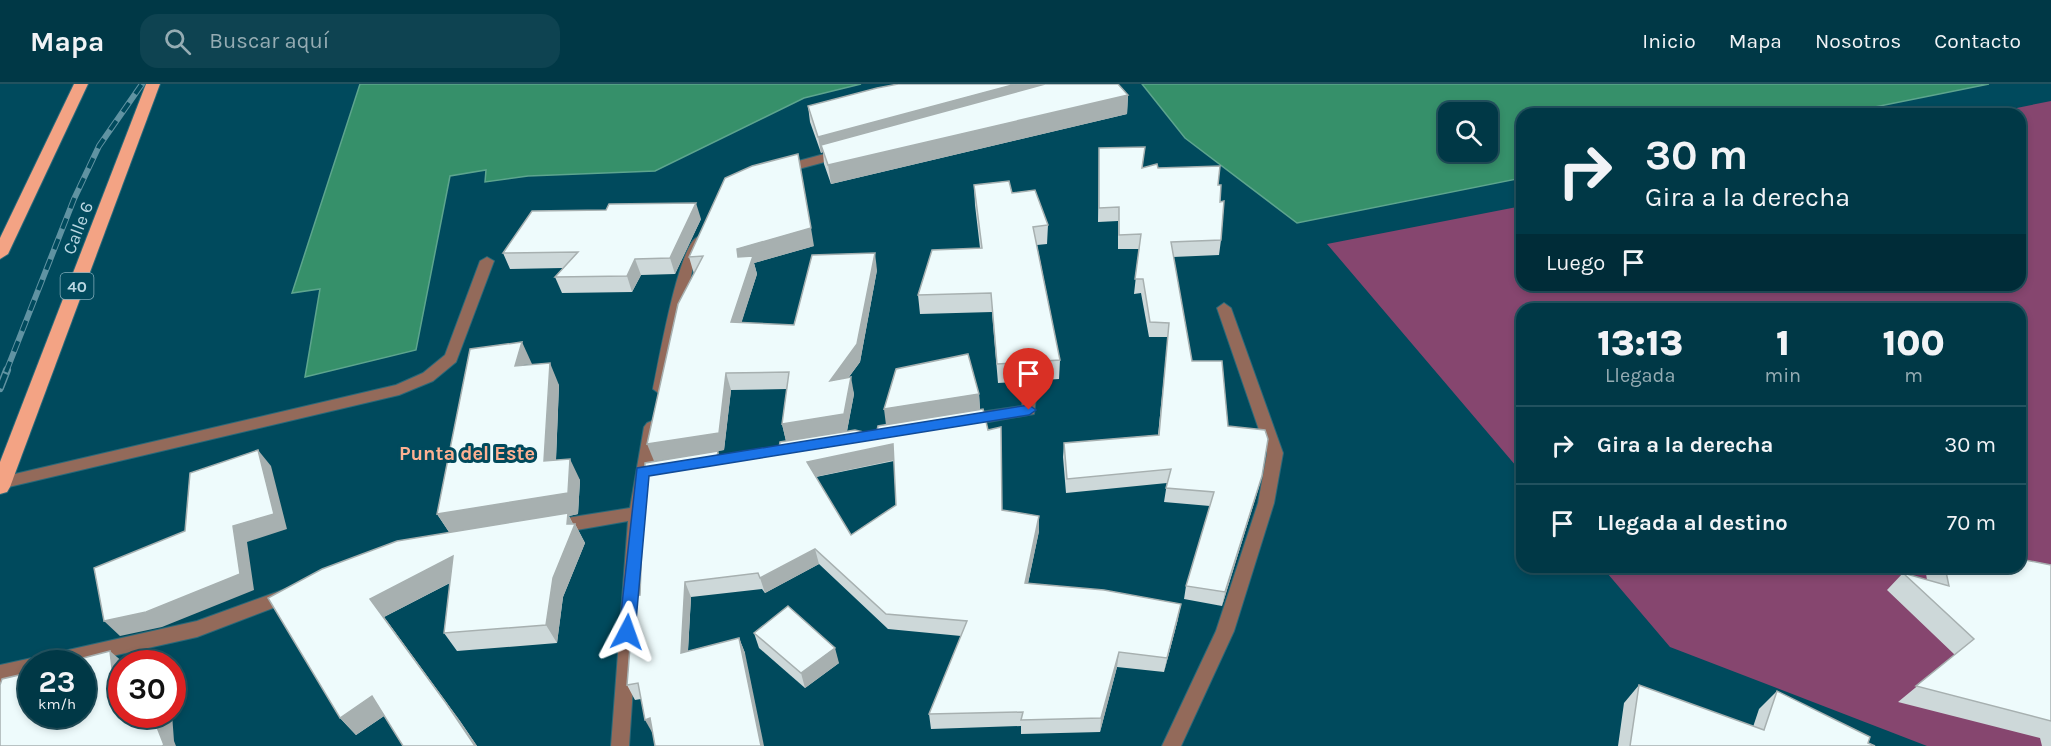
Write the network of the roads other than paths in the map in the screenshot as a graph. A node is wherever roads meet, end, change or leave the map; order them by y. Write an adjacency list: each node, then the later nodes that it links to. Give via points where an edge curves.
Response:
1 (81, 84): 6 (highway)
2 (153, 84): 13 (highway, Calle 6 / 40)
3 (858, 149): 4 (street)
4 (770, 173)
5 (706, 224): 12 (street, via 686,267)
6 (0, 254)
7 (487, 261): 13 (street, via 451,358 428,377 399,390)
8 (1224, 308): 21 (street, via 1275,453 1266,503 1225,631)
9 (1030, 389): 10 (street, via 1029,410)
10 (947, 423)
11 (666, 468): 12 (street)
12 (642, 472): 14 (street)
13 (1, 485)
14 (637, 513): 15 (street); 20 (street)
15 (534, 530)
16 (309, 588): 17 (street, via 197,629)
17 (96, 652)
18 (5, 672): 19 (street)
19 (0, 704)
20 (620, 746)
21 (1171, 746)

